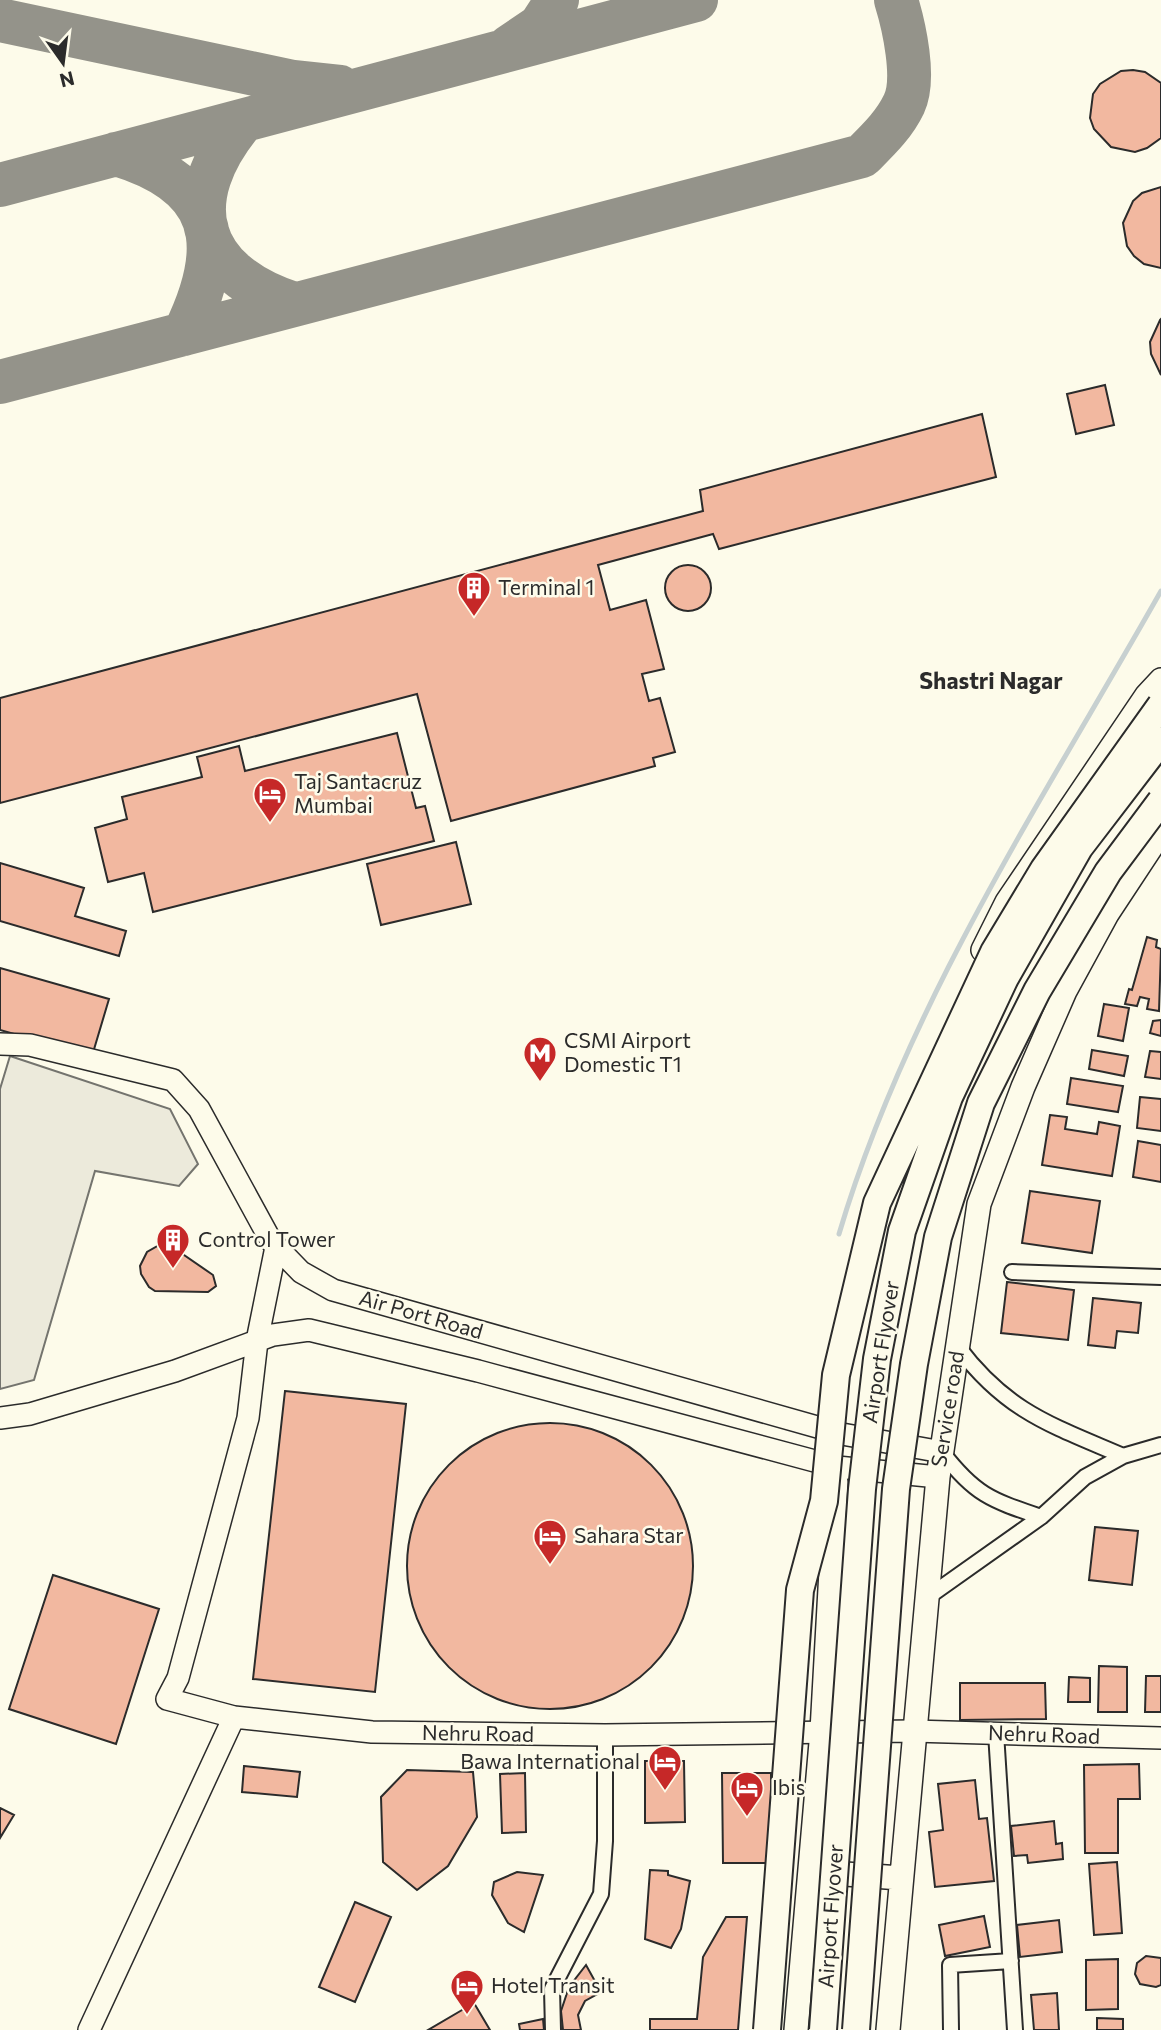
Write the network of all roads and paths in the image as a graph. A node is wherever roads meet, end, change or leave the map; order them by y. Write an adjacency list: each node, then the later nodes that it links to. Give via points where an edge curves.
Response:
1 (1161, 680): 13 (main road, via 1007,902 933,1053 881,1219 850,1348)
2 (1161, 705): 32 (highway, bridge, via 1044,869 994,952 877,1203 836,1375 824,1501 800,1590)
3 (1161, 741): 34 (highway, Airport Flyover, bridge, via 1079,848 1005,978 949,1097 902,1231 877,1359 862,1489)
4 (1161, 801): 35 (highway, Airport Flyover, bridge, via 1108,872 1037,991 981,1102 938,1237 897,1489)
5 (1161, 832): 11 (main road, Service road, via 1077,969 1023,1087 979,1204)
6 (0, 1045): 7 (street, Air Port Road, via 30,1045 173,1080 199,1109)
7 (276, 1247): 10 (street); 13 (street, Air Port Road, via 301,1272 333,1290)
8 (1012, 1272): 9 (street)
9 (1161, 1277)
10 (257, 1341): 12 (street, Air Port Road, via 175,1371 30,1414); 17 (street, Air Port Road, via 309,1330 333,1335); 21 (street, Nehru Road, via 248,1418 178,1678 167,1699)
11 (958, 1347): 15 (main road, Service road); 16 (street, via 1018,1408)
12 (0, 1418)
13 (842, 1434): 15 (street, Air Port Road); 17 (main road)
14 (1161, 1445): 16 (street)
15 (942, 1452): 18 (main road, Service road); 19 (street, via 964,1481 991,1500)
16 (1122, 1456): 19 (street, via 1085,1477)
17 (837, 1467): 18 (street, Air Port Road); 22 (main road)
18 (938, 1477): 20 (main road, Service road)
19 (1041, 1517): 20 (street)
20 (928, 1597): 23 (main road, Service road)
21 (234, 1717): 25 (street, Nehru Road, via 372,1732); 30 (street)
22 (822, 1731): 23 (street, Nehru Road); 25 (street, Nehru Road); 27 (main road)
23 (913, 1731): 24 (street, Nehru Road); 28 (main road, Service road)
24 (996, 1733): 26 (street, Nehru Road); 29 (street)
25 (605, 1735): 31 (street, via 601,1894 552,1989)
26 (1161, 1738)
27 (812, 1872): 28 (main road); 33 (main road)
28 (900, 1878): 36 (main road, Service road)
29 (1011, 1961): 37 (street, via 950,1965); 38 (street)
30 (89, 2030)
31 (553, 2030)
32 (767, 2030)
33 (796, 2030)
34 (823, 2030)
35 (856, 2030)
36 (888, 2030)
37 (951, 2030)
38 (1015, 2030)

